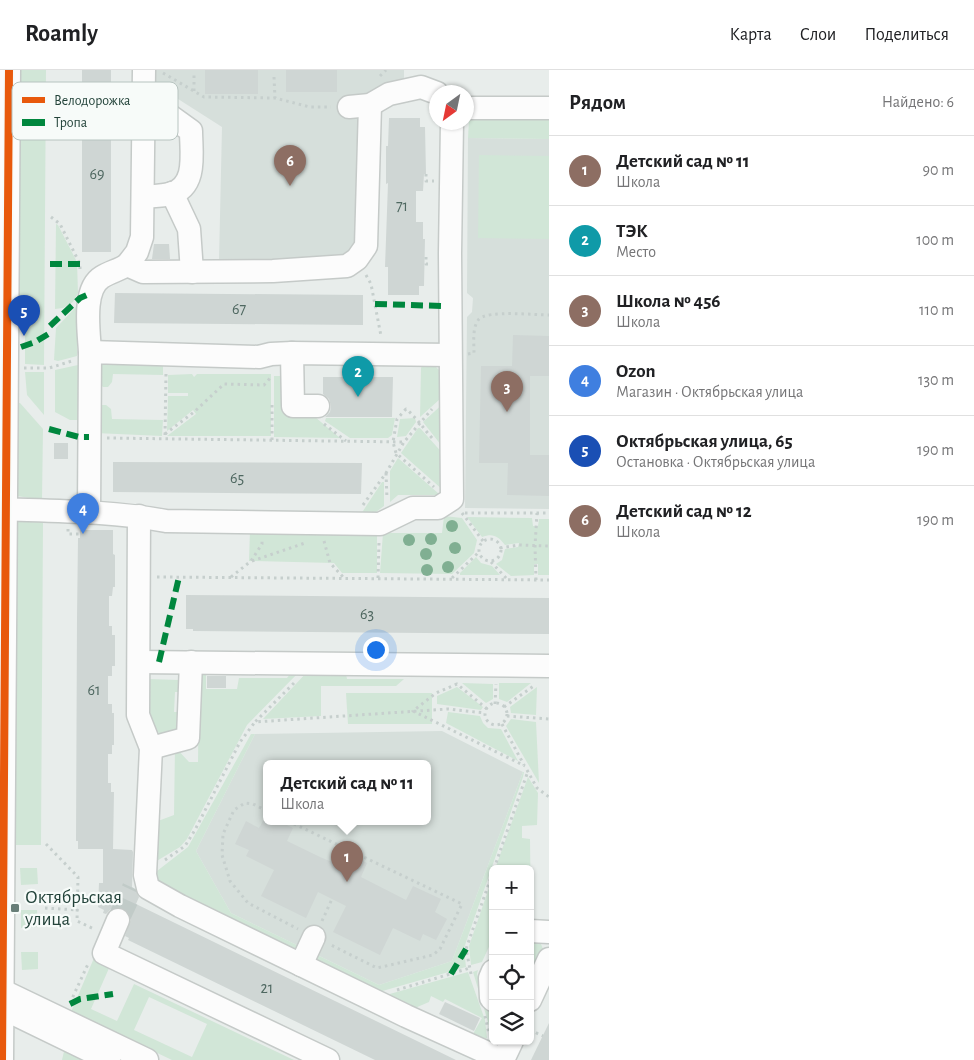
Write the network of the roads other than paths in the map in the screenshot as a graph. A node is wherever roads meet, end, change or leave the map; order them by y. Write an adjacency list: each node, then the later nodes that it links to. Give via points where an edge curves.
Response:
1 (9, 70): 16 (street)
2 (427, 83): 11 (street, via 360,106 366,246 356,259 347,266)
3 (474, 108): 4 (street)
4 (549, 108)
5 (178, 122): 8 (street, via 191,131 192,172 182,188)
6 (452, 130): 14 (street)
7 (143, 140): 9 (street)
8 (172, 193): 9 (street); 11 (street, via 189,229)
9 (142, 197): 10 (street, via 142,237 137,252)
10 (127, 265): 11 (street, via 143,272); 12 (street, via 101,277 89,294)
11 (192, 272)
12 (90, 352): 13 (street, via 259,357); 17 (street)
13 (292, 353): 14 (street); 15 (street, via 293,406)
14 (450, 354): 18 (street, via 452,499 438,508 413,508 380,524 323,530 262,522 166,521)
15 (318, 406)
16 (3, 509): 17 (street); 31 (street)
17 (89, 512): 18 (street)
18 (140, 516): 19 (street)
19 (139, 662): 20 (street); 22 (street, via 138,715)
20 (191, 662): 21 (street); 22 (street, via 188,738)
21 (544, 673)
22 (151, 748): 28 (street, via 139,881 180,906)
23 (534, 931): 24 (street)
24 (549, 932)
25 (111, 937): 37 (street)
26 (314, 937): 28 (street)
27 (549, 959): 30 (street)
28 (301, 965): 38 (street)
29 (480, 972): 32 (street, via 490,978)
30 (534, 991)
31 (1, 1000): 34 (street); 35 (street); 36 (street)
32 (488, 1006)
33 (510, 1045): 38 (street)
34 (2, 1060)
35 (109, 1060)
36 (147, 1060)
37 (328, 1060)
38 (503, 1060)

